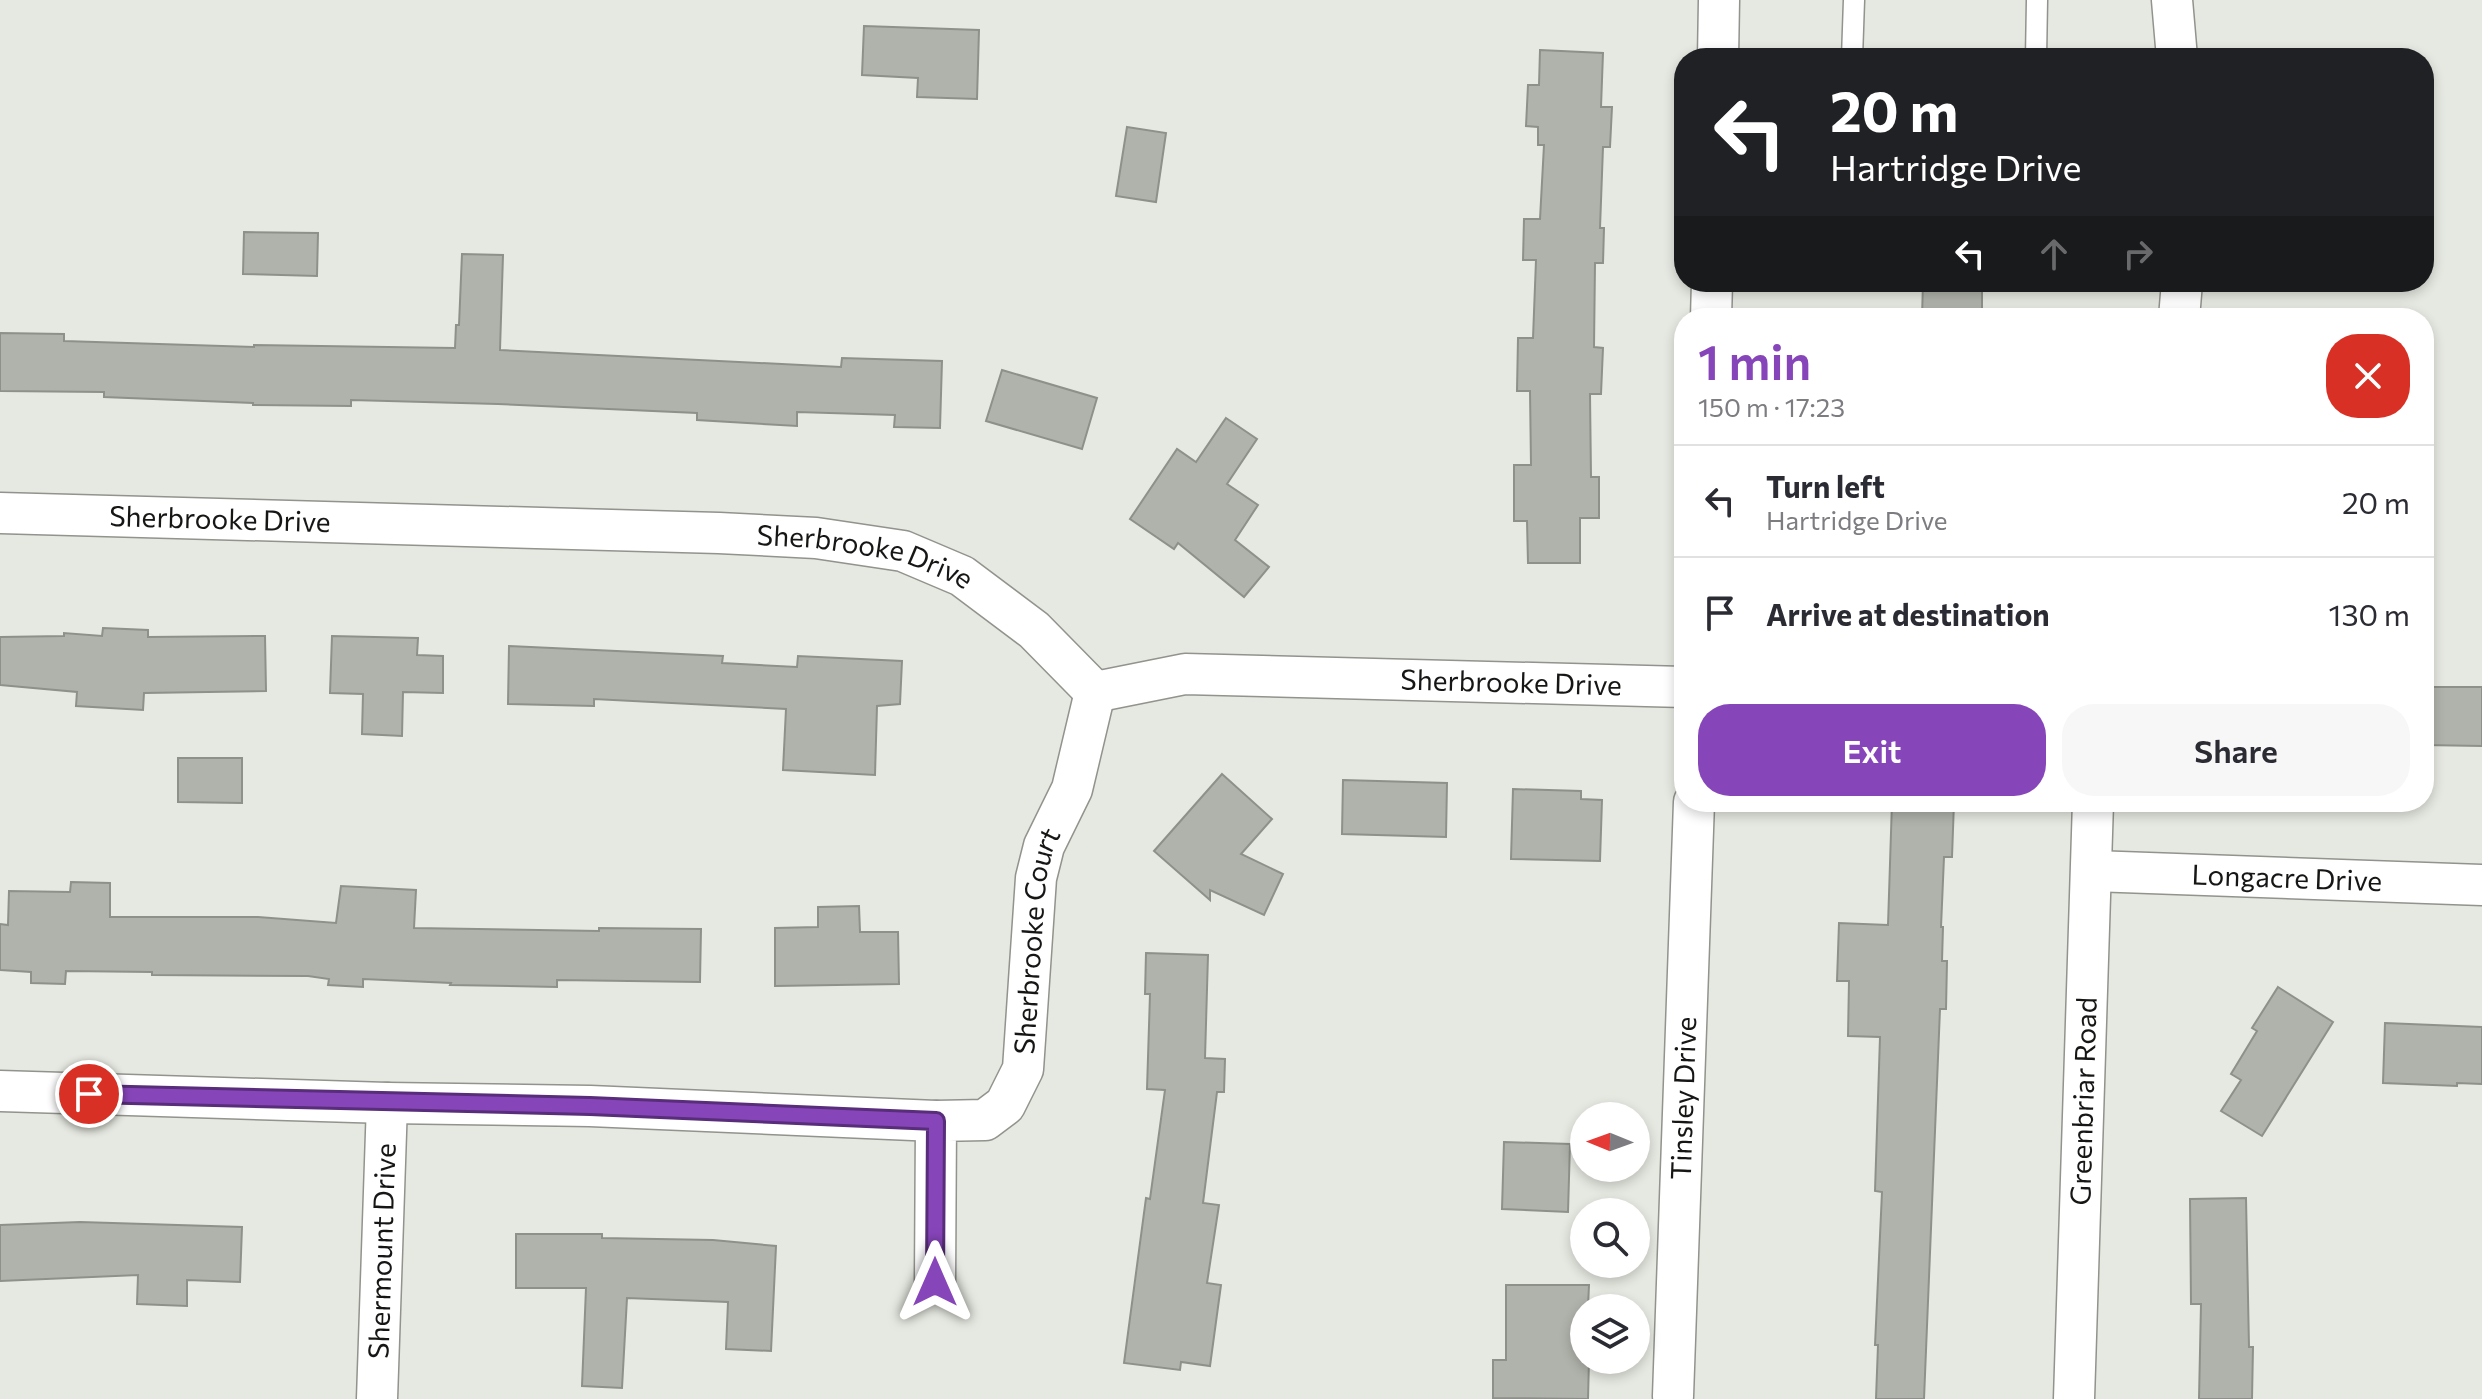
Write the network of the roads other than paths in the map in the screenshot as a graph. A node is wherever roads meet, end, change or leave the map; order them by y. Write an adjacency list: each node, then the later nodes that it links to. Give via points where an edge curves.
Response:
1 (1719, 0): 5 (street)
2 (1854, 0): 6 (lane)
3 (2037, 0): 7 (lane)
4 (2172, 0): 8 (street)
5 (1718, 48)
6 (1852, 48)
7 (2036, 48)
8 (2176, 48)
9 (0, 513): 11 (street, Sherbrooke Drive, via 719,533 816,538 903,551 962,576 1034,630)
10 (1674, 687): 11 (street, Sherbrooke Drive, via 1185,674)
11 (1095, 692): 18 (street, Sherbrooke Court, via 1072,789 1044,846 1036,878 1023,1069 1005,1105 985,1120)
12 (1694, 812): 20 (street, Tinsley Drive)
13 (2093, 812): 14 (street, Greenbriar Road)
14 (2093, 871): 15 (street, Longacre Drive); 22 (street, Greenbriar Road)
15 (2482, 885)
16 (0, 1091): 17 (street, Sherbrooke Court)
17 (387, 1103): 18 (street, Sherbrooke Court); 21 (street, Shermount Drive)
18 (936, 1121): 19 (street)
19 (935, 1282)
20 (1673, 1396)
21 (377, 1399)
22 (2074, 1399)

